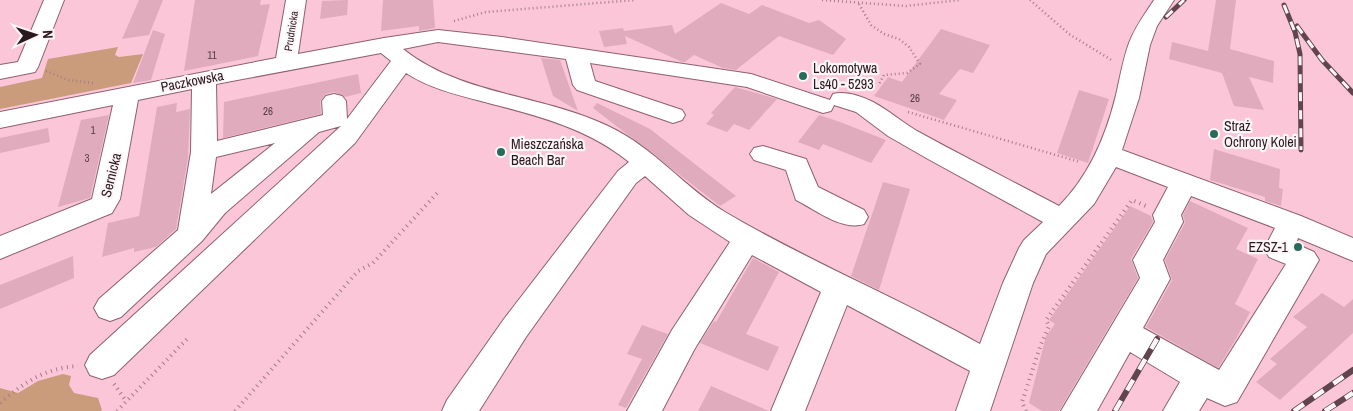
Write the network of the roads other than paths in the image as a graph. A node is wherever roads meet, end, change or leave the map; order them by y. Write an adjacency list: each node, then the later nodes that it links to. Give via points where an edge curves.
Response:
1 (54, 0): 7 (street, via 27,68)
2 (296, 0): 6 (street, Prudnicka)
3 (1164, 0): 16 (street, via 1147,26)
4 (394, 52): 5 (street, Paczkowska, via 438,36); 6 (street, Paczkowska); 17 (street, via 431,78 589,127 618,142); 29 (street, via 346,137)
5 (576, 54): 11 (street, via 585,85); 20 (street, Paczkowska, via 751,81 864,107 921,144)
6 (286, 63): 8 (street, Paczkowska)
7 (0, 72)
8 (204, 79): 9 (street, Paczkowska); 14 (street)
9 (127, 94): 12 (street, Paczkowska); 24 (street, Sernicka, via 117,151 102,206)
10 (334, 101): 13 (street, via 335,120)
11 (673, 115)
12 (0, 120)
13 (312, 125): 14 (street); 22 (street, via 215,206)
14 (204, 152): 22 (street)
15 (763, 154): 19 (street, via 797,166 806,193)
16 (1105, 162): 18 (street); 20 (street, via 1084,197)
17 (645, 163): 23 (street, via 710,217); 32 (street, via 627,178 515,328)
18 (1183, 182): 21 (street); 28 (street, via 1167,215 1169,222 1148,260 1155,279)
19 (854, 217)
20 (1061, 219): 30 (street, via 1034,248 1018,283)
21 (1291, 223): 25 (street); 31 (street, via 1279,249 1304,260 1225,392)
22 (192, 234): 27 (street)
23 (747, 238): 26 (street); 33 (street, via 683,340)
24 (0, 248)
25 (1353, 250)
26 (839, 286): 30 (street, via 945,339); 34 (street)
27 (110, 308)
28 (1123, 332): 31 (street); 36 (street)
29 (102, 365)
30 (990, 366): 35 (street)
31 (1202, 378): 37 (street)
32 (459, 411)
33 (644, 411)
34 (788, 411)
35 (974, 411)
36 (1078, 411)
37 (1180, 411)

